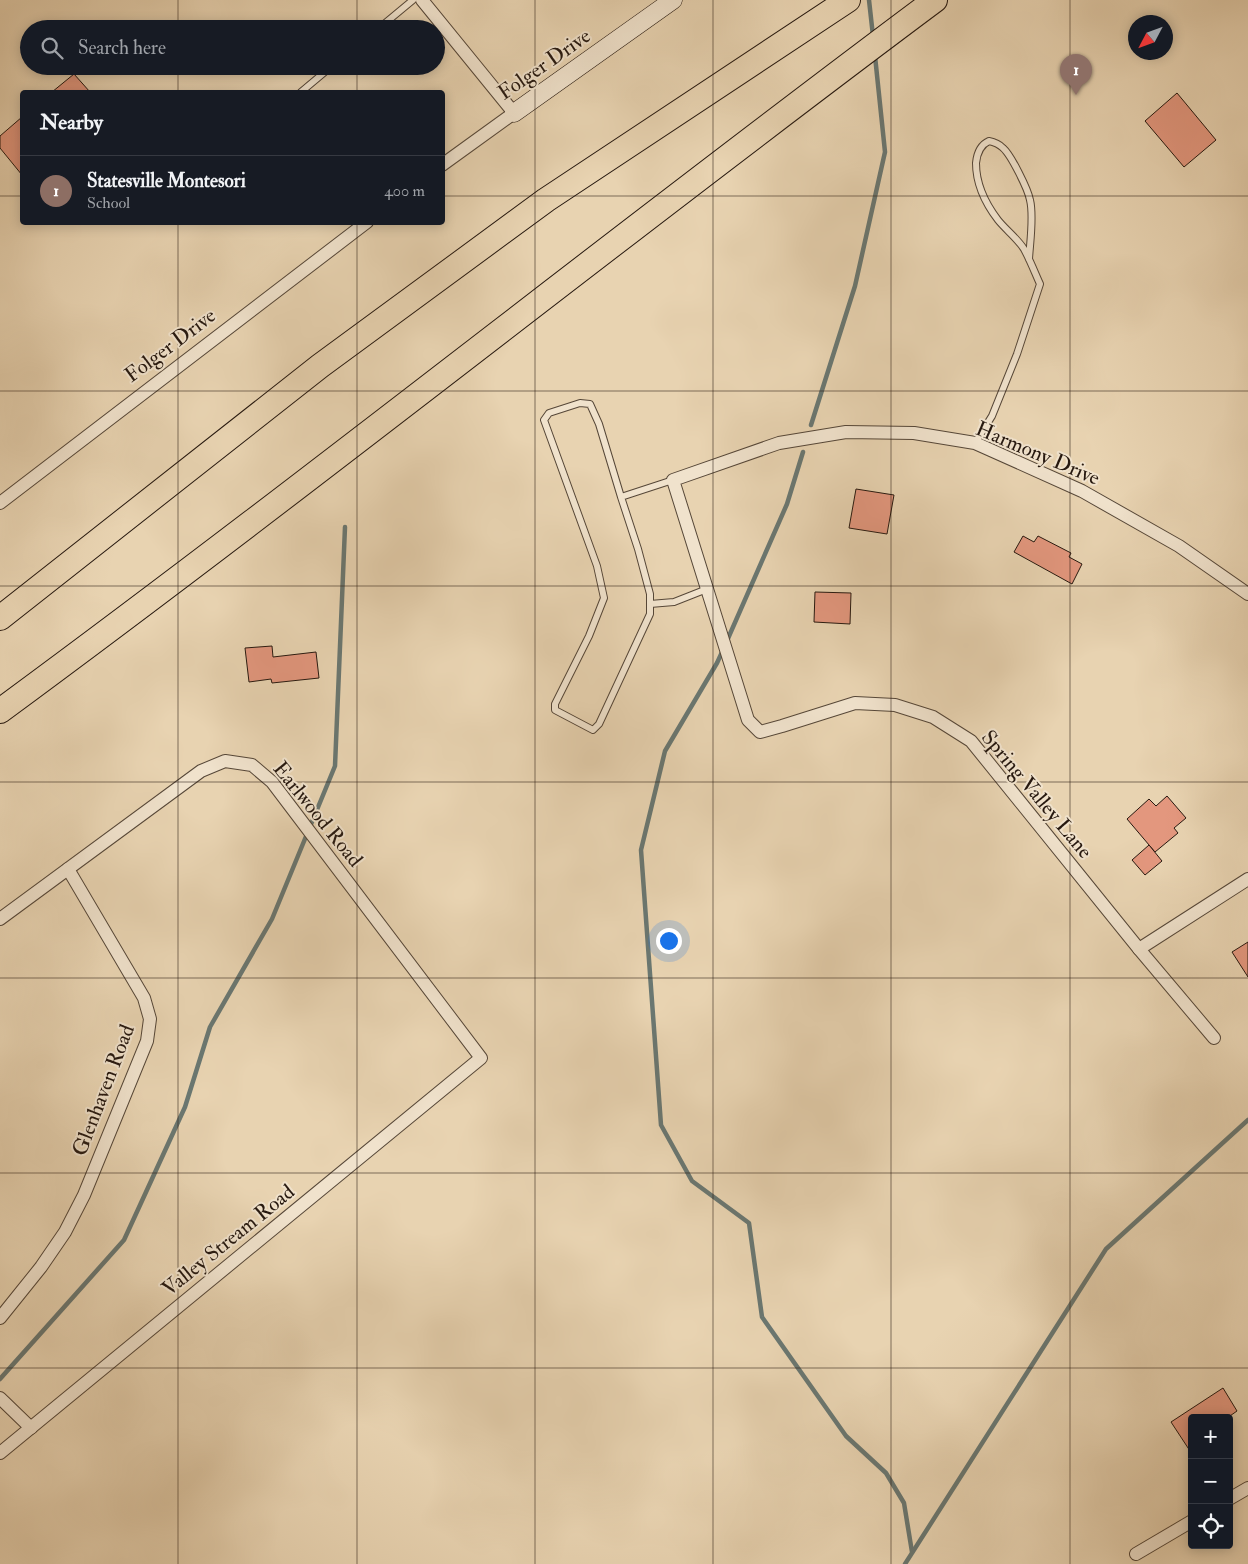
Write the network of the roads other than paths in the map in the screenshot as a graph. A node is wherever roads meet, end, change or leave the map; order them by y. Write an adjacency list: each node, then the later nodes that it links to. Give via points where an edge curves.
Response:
1 (412, 0): 6 (lane)
2 (422, 0): 7 (street)
3 (673, 0): 11 (street, Folger Drive)
4 (848, 0): 22 (highway, via 530,212 320,366)
5 (935, 0): 23 (highway)
6 (389, 20)
7 (438, 20)
8 (445, 28): 11 (street)
9 (321, 75): 10 (lane)
10 (303, 90)
11 (514, 113): 12 (street, Folger Drive)
12 (445, 163)
13 (364, 225): 18 (street, Folger Drive)
14 (1029, 259): 14 (lane, via 1031,200 1004,148 989,141 979,149 976,158 983,197); 15 (lane, via 1040,284 992,416)
15 (975, 443): 16 (street, Harmony Drive, via 914,433 846,432 779,443); 20 (street, Harmony Drive, via 1082,491 1179,546)
16 (673, 480): 17 (lane); 19 (street, Spring Valley Lane)
17 (621, 497): 21 (lane, via 638,549); 21 (lane, via 590,404 580,403 549,413 544,420 597,566 604,598 555,710 594,730 650,614)
18 (0, 503)
19 (708, 590): 21 (lane, via 674,602); 27 (street, Spring Valley Lane, via 748,720 760,732 855,703 895,705 933,717 970,742)
20 (1248, 594)
21 (650, 604)
22 (0, 618)
23 (0, 712)
24 (68, 869): 26 (street, Earlwood Road); 29 (street, Earlwood Road, via 200,771 225,761 252,765 272,782); 30 (street, Glenhaven Road, via 144,998 150,1019 147,1041 69,1225)
25 (1248, 879): 27 (street)
26 (0, 919)
27 (1139, 949): 28 (street)
28 (1214, 1038)
29 (481, 1058): 32 (street, Valley Stream Road)
30 (0, 1318)
31 (0, 1398): 32 (street)
32 (31, 1428): 33 (street, Valley Stream Road)
33 (0, 1453)
34 (1248, 1488): 35 (street)
35 (1233, 1497)
36 (1188, 1523): 37 (street)
37 (1136, 1554)

